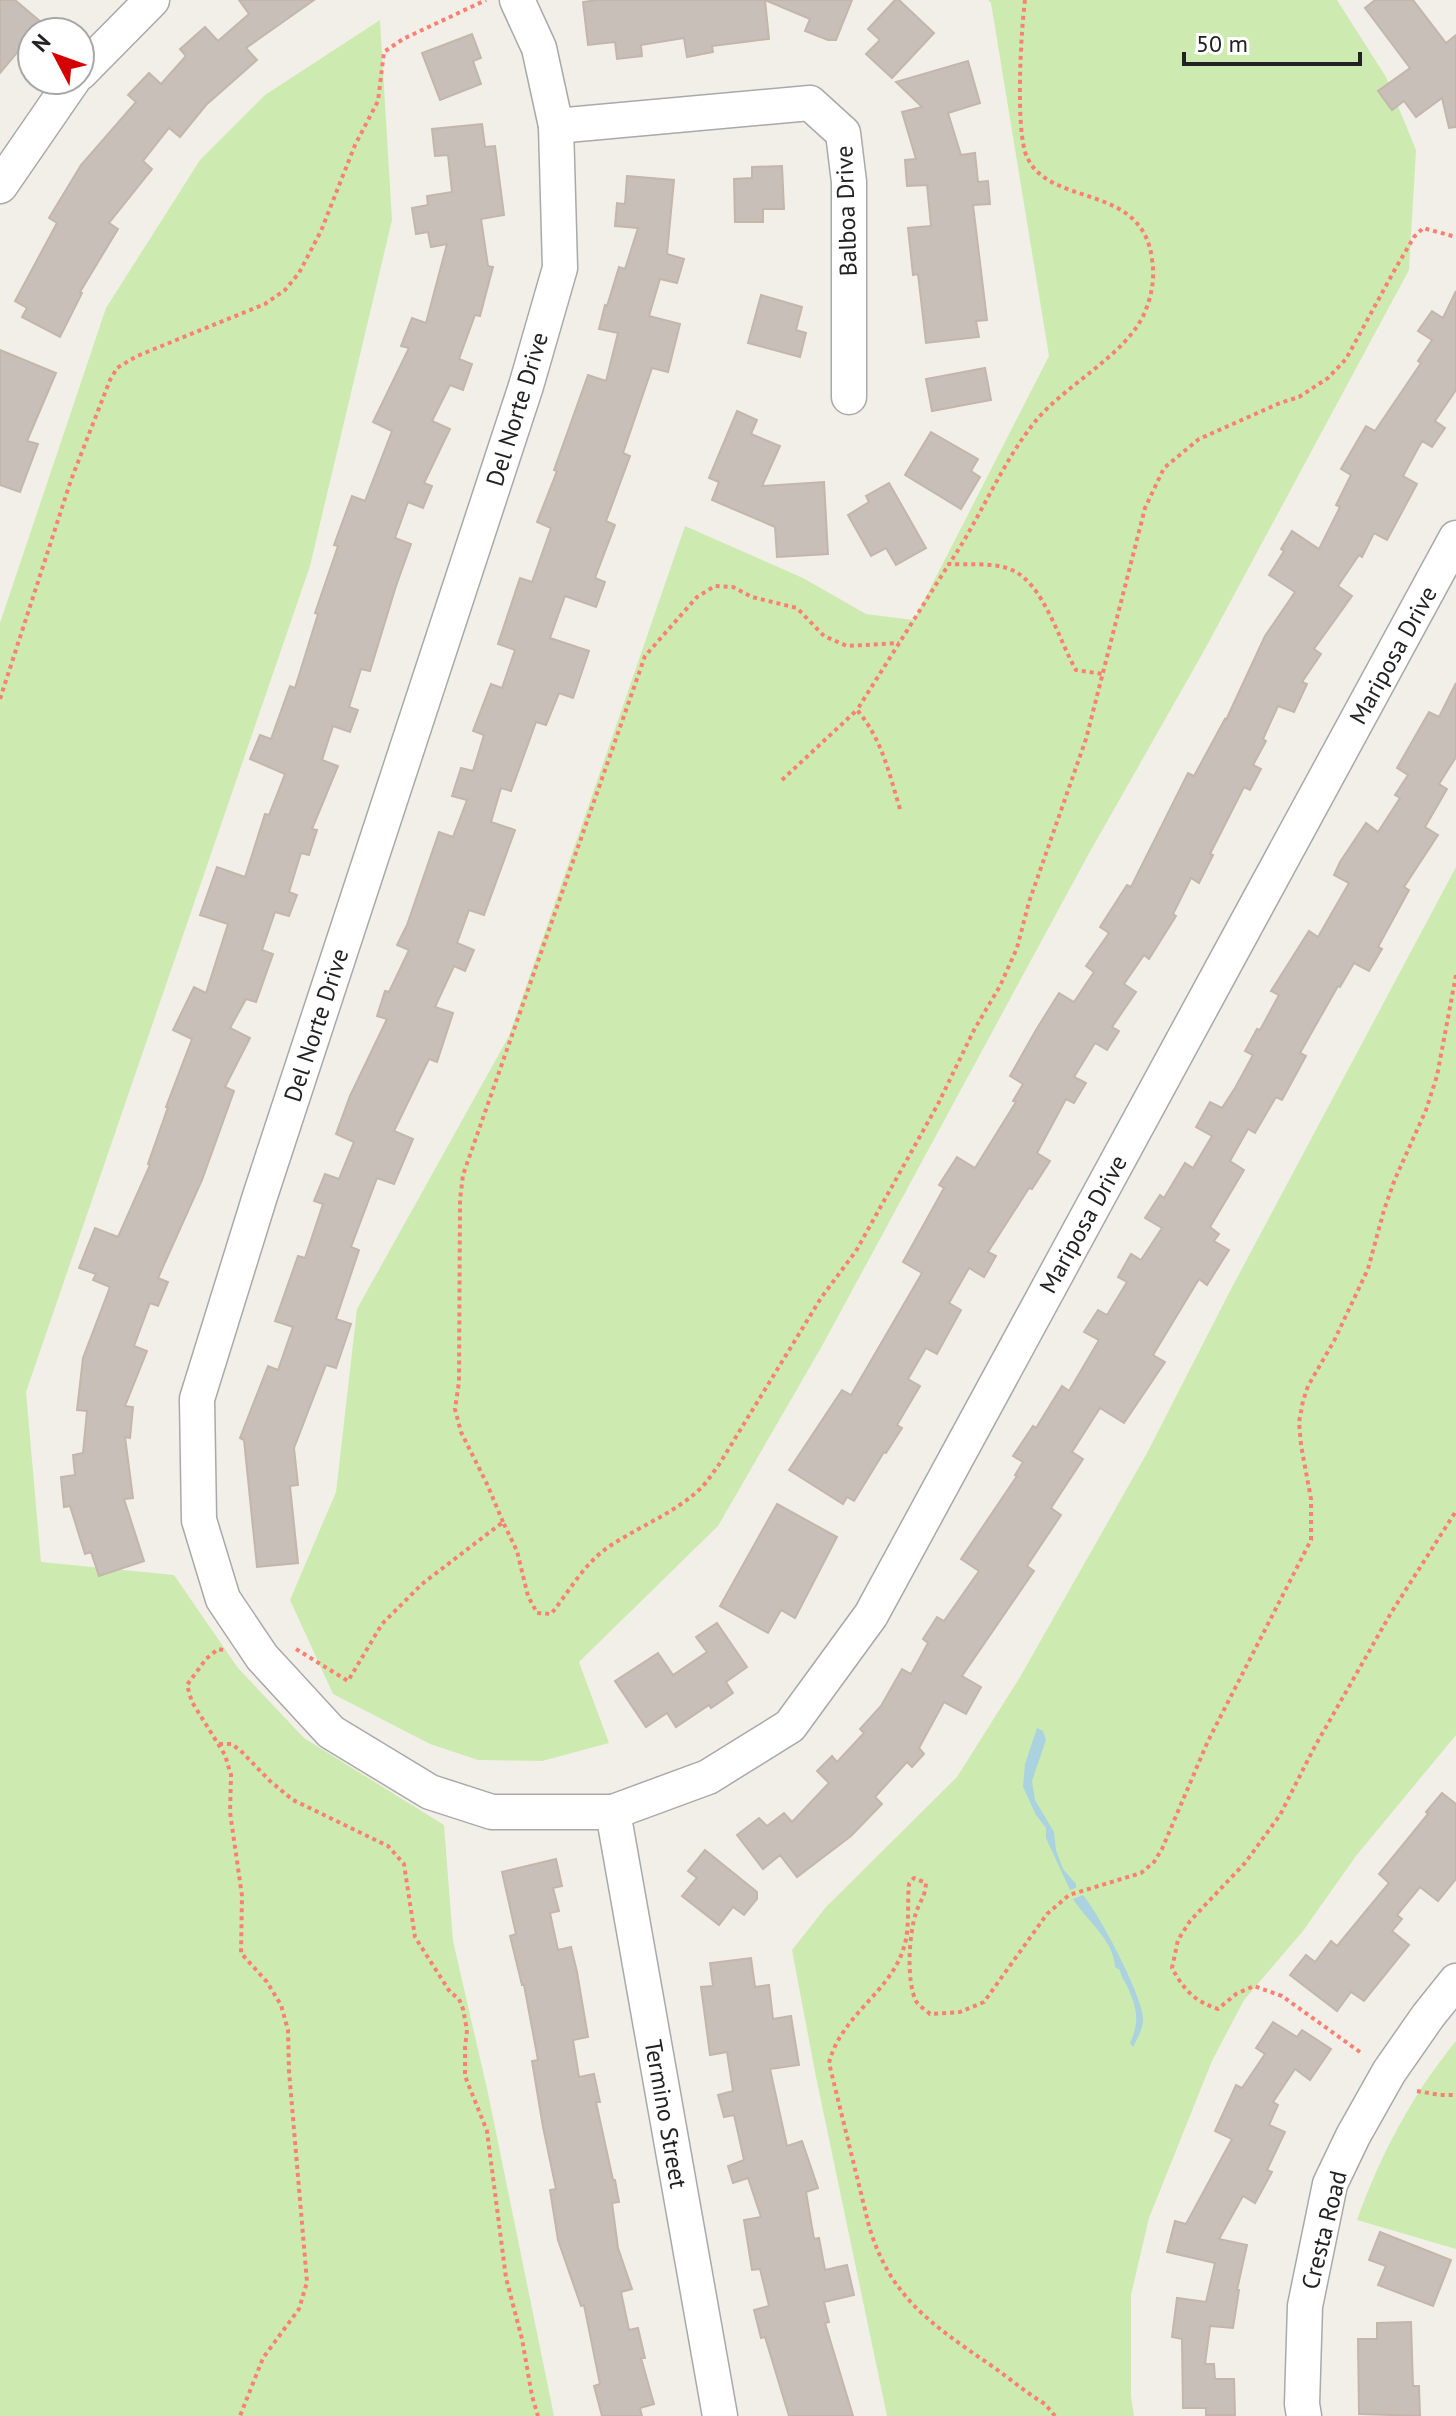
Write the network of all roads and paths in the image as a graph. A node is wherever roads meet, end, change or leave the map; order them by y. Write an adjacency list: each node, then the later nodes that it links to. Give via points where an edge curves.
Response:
1 (152, 0): 5 (street)
2 (486, 0): 15 (path, via 384,52 378,101 321,231 285,290 265,304 117,368 71,480)
3 (517, 0): 7 (street, Del Norte Drive, via 539,48)
4 (1025, 0): 12 (path, via 1021,74 1027,157 1041,175 1121,209 1138,225 1151,248 1153,290 1135,331 1034,423)
5 (96, 57)
6 (62, 96): 8 (street)
7 (556, 126): 10 (street, Balboa Drive, via 810,103 843,133 849,182); 22 (street, Del Norte Drive, via 560,268 197,1399 199,1520 223,1599)
8 (0, 186)
9 (1456, 237): 14 (path, via 1423,228 1414,237 1346,359 1328,378 1299,397 1199,439 1164,468 1145,508)
10 (849, 397)
11 (1456, 538): 24 (street, Mariposa Drive, via 871,1615 790,1726 708,1777)
12 (949, 564): 13 (path); 14 (path, via 1009,569 1025,577 1076,670)
13 (899, 643): 16 (path); 21 (path, via 847,646 824,636 797,608 715,586 697,597 645,656 463,1175 455,1409)
14 (1103, 674): 21 (path, via 1086,739 1000,986 856,1251 720,1463 703,1487 586,1566 551,1614 537,1613 528,1596)
15 (0, 699)
16 (857, 710): 17 (path); 18 (path, via 884,754)
17 (782, 780)
18 (900, 809)
19 (1456, 975): 32 (path, via 1426,1110 1395,1179 1368,1269 1303,1401 1299,1422 1311,1499 1311,1540 1208,1741 1162,1849 1141,1873 1069,1895 1047,1914 984,2002 960,2012 930,2014 917,2003 910,1979 911,1932 926,1883 914,1878 909,1884 905,1946 844,2029 829,2063 876,2251 890,2278 936,2328)
20 (1456, 1511): 26 (path, via 1391,1613 1280,1815 1245,1863 1190,1921 1178,1940 1172,1968 1183,1990 1200,2003 1218,2009 1254,1986 1282,1996)
21 (503, 1522): 22 (path, via 422,1584 382,1624 348,1681 288,1644)
22 (260, 1653): 23 (path, via 218,1649 187,1685); 24 (street, Del Norte Drive, via 331,1732 430,1792 492,1812)
23 (219, 1744): 29 (path, via 231,1775 230,1812 242,1896 241,1953 267,1982 288,2030 307,2282 299,2309 263,2358); 30 (path, via 240,1750 293,1800 388,1846 404,1864 415,1937 463,2009 465,2076 487,2131 506,2278)
24 (613, 1812): 31 (street, Termino Street)
25 (1456, 1981): 33 (street, Cresta Road, via 1389,2072 1330,2184 1305,2306)
26 (1360, 2052)
27 (1417, 2091): 28 (path)
28 (1456, 2095)
29 (240, 2416)
30 (538, 2416)
31 (720, 2416)
32 (1055, 2416)
33 (1304, 2416)

